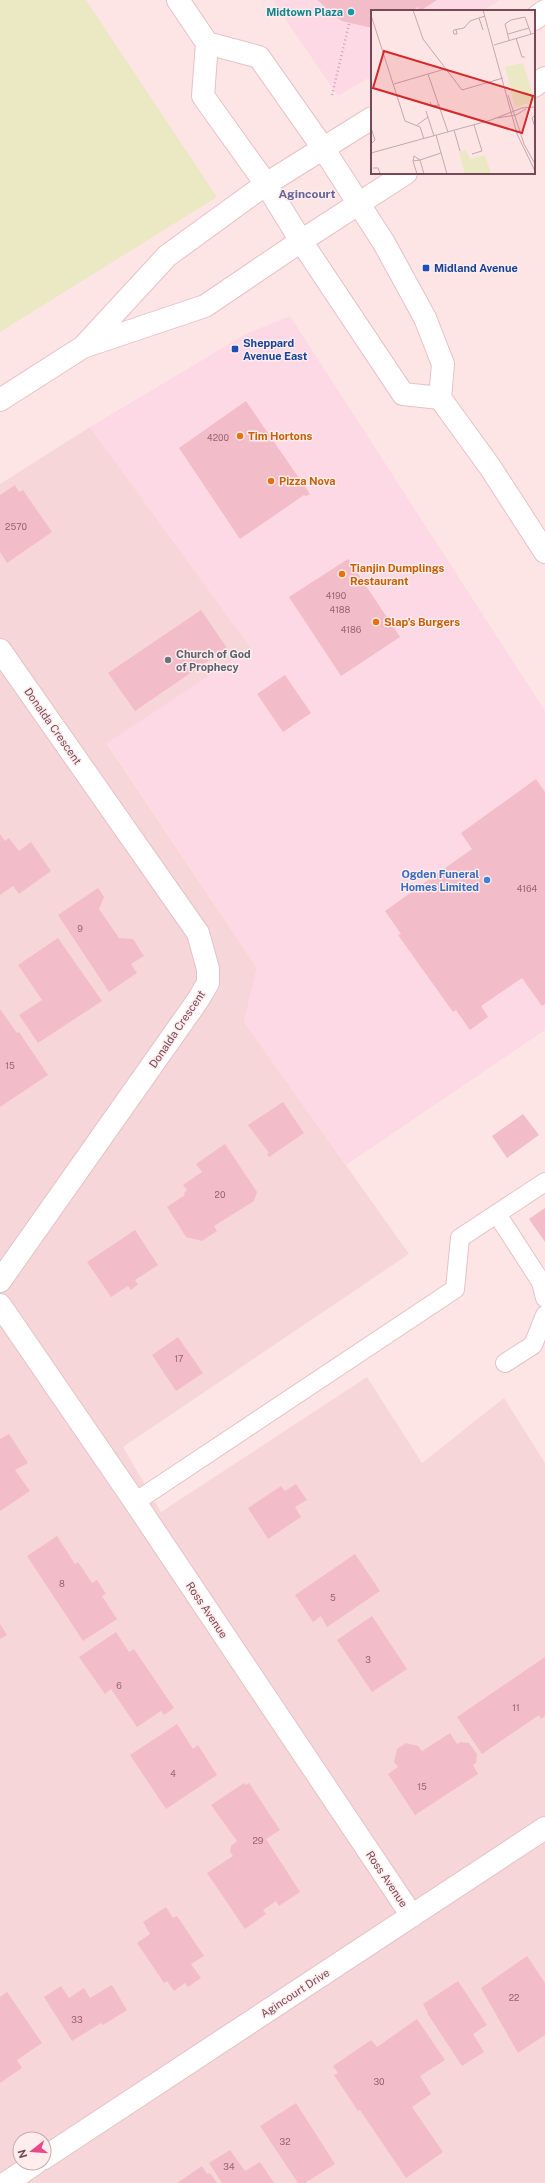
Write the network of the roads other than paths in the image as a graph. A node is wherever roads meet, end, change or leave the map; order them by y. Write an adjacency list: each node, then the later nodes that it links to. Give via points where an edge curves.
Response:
1 (178, 0): 4 (street)
2 (545, 11): 3 (street)
3 (535, 18)
4 (207, 43): 8 (street, via 259,57); 10 (street, via 203,96)
5 (545, 78): 6 (street)
6 (535, 85)
7 (371, 119): 8 (street)
8 (323, 148): 10 (street); 11 (street)
9 (404, 174): 11 (street)
10 (266, 184): 12 (street); 13 (street, via 167,256)
11 (358, 205): 12 (street); 14 (street, via 384,243 425,318 443,364)
12 (301, 241): 13 (street, via 205,306); 14 (street, via 403,394)
13 (83, 347): 15 (street)
14 (440, 398): 16 (street, via 490,466)
15 (0, 400)
16 (545, 552)
17 (0, 650): 20 (street, Donalda Crescent, via 198,933 208,969 208,983 198,1000)
18 (545, 1182): 19 (lane)
19 (496, 1214): 21 (lane, via 541,1282); 25 (lane, via 460,1238 455,1288)
20 (0, 1281)
21 (545, 1298)
22 (0, 1305): 25 (street, Ross Avenue)
23 (545, 1315): 24 (lane, via 533,1345)
24 (505, 1363)
25 (135, 1502): 27 (street, Ross Avenue)
26 (545, 1828): 27 (street, Agincourt Drive)
27 (412, 1916): 28 (street, Agincourt Drive)
28 (52, 2153)
29 (24, 2171): 30 (street)
30 (6, 2183)

